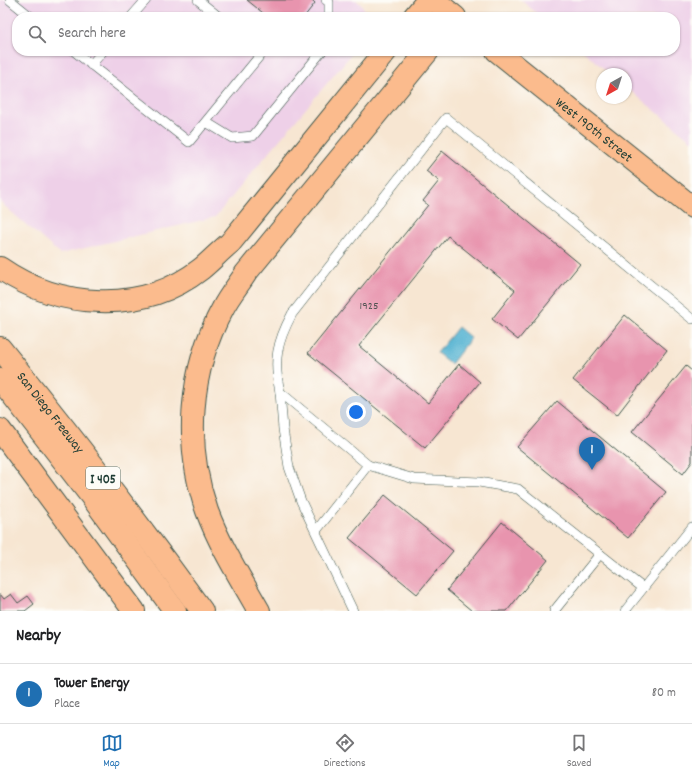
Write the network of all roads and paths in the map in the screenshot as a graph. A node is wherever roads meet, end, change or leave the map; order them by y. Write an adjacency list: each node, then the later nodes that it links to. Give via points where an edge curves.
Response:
1 (10, 0): 7 (lane)
2 (146, 0): 8 (lane)
3 (326, 0): 10 (lane)
4 (428, 0): 11 (main road)
5 (434, 0): 12 (main road)
6 (202, 1): 9 (lane)
7 (25, 12)
8 (135, 12)
9 (213, 12)
10 (329, 12)
11 (418, 12)
12 (449, 12)
13 (80, 56): 20 (lane)
14 (99, 56): 20 (lane)
15 (260, 56): 21 (lane)
16 (318, 56): 21 (lane, via 253,136 232,138)
17 (382, 56): 23 (main road, via 230,243 200,270 173,286 146,297 100,302 60,297 39,290)
18 (424, 56): 37 (main road, via 246,273 223,308 206,347 198,374 193,406 193,448 199,479 207,511 218,537)
19 (503, 56): 22 (main road, West 190th Street)
20 (91, 65): 21 (lane, via 189,142)
21 (206, 122)
22 (692, 207)
23 (0, 268)
24 (692, 319): 27 (lane, via 446,118 292,314 282,332 277,351)
25 (0, 348): 36 (main road, San Diego Freeway / I 405, via 153,543)
26 (0, 379): 35 (main road)
27 (280, 392): 29 (lane); 31 (lane, via 289,467 301,501)
28 (0, 430): 34 (main road)
29 (368, 465): 31 (lane); 32 (lane, via 414,479 479,482 518,489)
30 (692, 527): 33 (lane)
31 (316, 531): 38 (lane)
32 (600, 554): 33 (lane); 39 (lane)
33 (643, 588): 40 (lane)
34 (134, 611)
35 (176, 611)
36 (202, 611)
37 (259, 611)
38 (353, 611)
39 (554, 611)
40 (625, 611)

